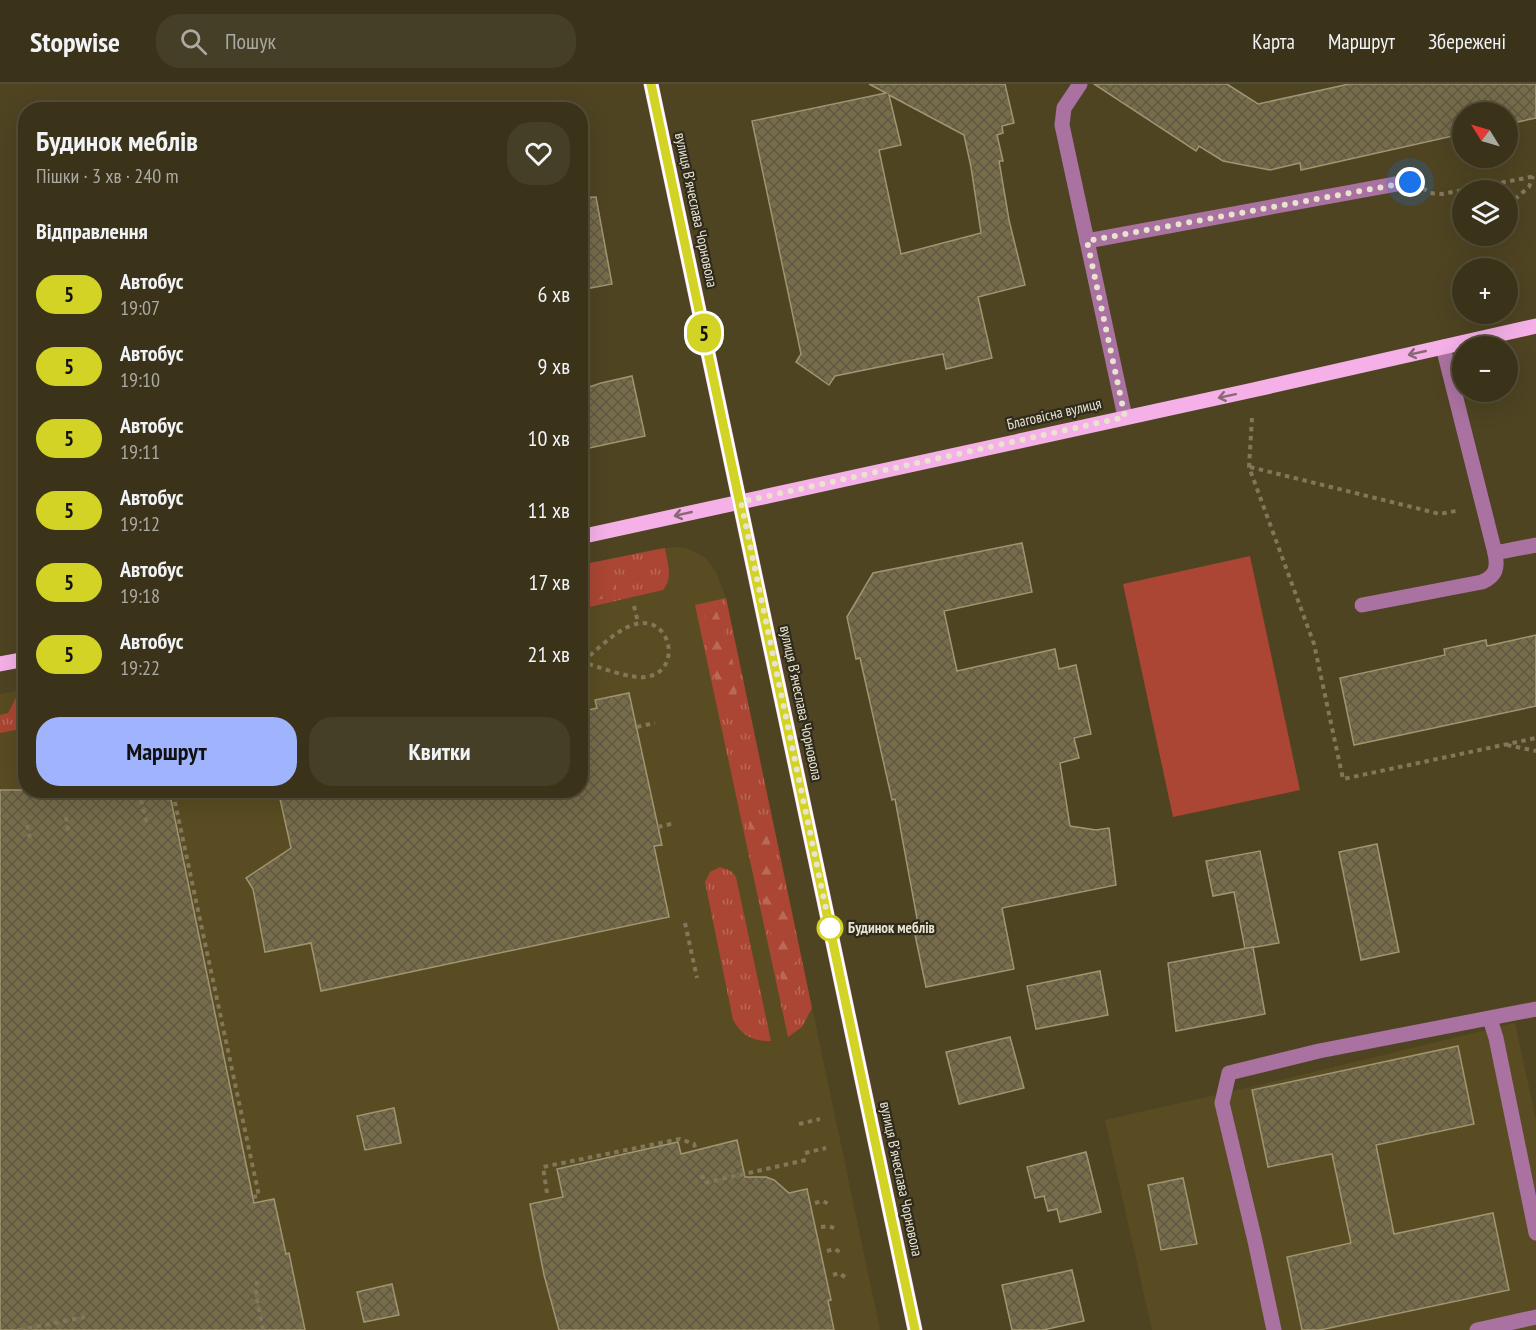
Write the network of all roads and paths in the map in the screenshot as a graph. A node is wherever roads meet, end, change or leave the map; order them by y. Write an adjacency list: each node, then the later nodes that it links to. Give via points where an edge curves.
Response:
1 (651, 84): 12 (main road, вулиця Вʼячеслава Чорновола)
2 (1080, 84): 6 (lane, via 1064,108 1062,125)
3 (1534, 176): 4 (path, via 1442,194 1430,193 1410,182); 5 (path)
4 (1396, 184): 6 (lane)
5 (1518, 196)
6 (1087, 241): 10 (lane)
7 (1536, 326): 8 (main road, Благовісна вулиця)
8 (1443, 347): 9 (main road, Благовісна вулиця, one-way to 9); 13 (lane)
9 (1253, 390): 10 (main road, Благовісна вулиця, one-way to 10); 11 (path)
10 (1125, 417): 12 (main road, Благовісна вулиця)
11 (1250, 467): 13 (path, via 1432,512); 27 (path, via 1314,644 1343,778)
12 (741, 502): 14 (main road, Благовісна вулиця, one-way to 14); 65 (main road, вулиця Вʼячеслава Чорновола)
13 (1483, 506): 16 (lane)
14 (588, 535)
15 (1536, 545): 16 (lane)
16 (1495, 553): 17 (lane, via 1494,574 1482,582)
17 (1362, 605)
18 (634, 606): 19 (path)
19 (638, 623): 20 (path, via 621,631); 23 (path, via 657,627 668,643 667,660 655,674 636,677)
20 (588, 657)
21 (18, 661): 22 (main road)
22 (0, 664)
23 (588, 665)
24 (655, 723): 25 (path)
25 (636, 727)
26 (1536, 738): 27 (path)
27 (1505, 744): 28 (path)
28 (1536, 751)
29 (174, 798): 50 (path, via 259,1196)
30 (141, 800): 33 (path)
31 (66, 817): 36 (path)
32 (675, 823): 35 (path)
33 (147, 824)
34 (27, 825): 37 (path)
35 (658, 827)
36 (69, 835)
37 (31, 842)
38 (686, 923): 39 (path)
39 (697, 978)
40 (1536, 1009): 41 (lane)
41 (1490, 1019): 55 (lane); 66 (lane, via 1319,1051 1229,1073 1222,1103)
42 (820, 1119): 43 (path)
43 (798, 1124)
44 (826, 1148): 46 (path)
45 (696, 1150): 49 (path, via 694,1144 680,1139 543,1167)
46 (805, 1153)
47 (806, 1160): 48 (path, via 704,1183)
48 (702, 1175)
49 (547, 1193)
50 (253, 1197)
51 (815, 1203): 52 (path, via 824,1201)
52 (830, 1205)
53 (821, 1227): 54 (path)
54 (836, 1229)
55 (1536, 1233)
56 (827, 1251): 57 (path)
57 (841, 1253)
58 (832, 1275): 59 (path, via 839,1273)
59 (845, 1277)
60 (257, 1281): 64 (path)
61 (85, 1317): 63 (path)
62 (1536, 1317): 67 (lane)
63 (22, 1329)
64 (263, 1330)
65 (915, 1330)
66 (1274, 1330)
67 (1477, 1330)

